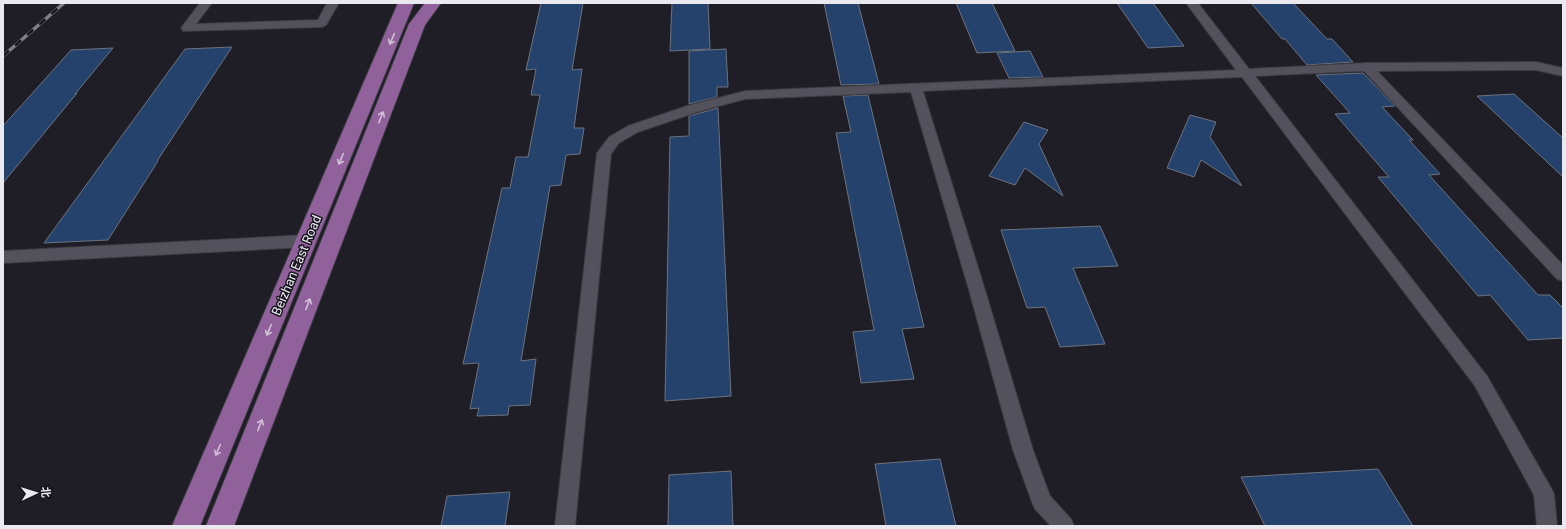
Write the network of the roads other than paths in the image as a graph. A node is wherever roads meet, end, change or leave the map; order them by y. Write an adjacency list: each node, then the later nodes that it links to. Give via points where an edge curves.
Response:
1 (206, 3): 2 (lane, via 187,28 322,23)
2 (333, 3)
3 (406, 3): 10 (main road, Beizhan East Road, one-way to 10)
4 (432, 3): 14 (main road, Beizhan East Road, one-way to 4, via 417,24)
5 (1192, 3): 8 (lane)
6 (1366, 67): 7 (lane, via 1536,66); 8 (lane); 12 (lane)
7 (1563, 72)
8 (1246, 73): 9 (lane); 17 (lane, via 1481,381 1544,494)
9 (916, 88): 15 (lane, via 745,95 633,129 614,140 604,153); 16 (lane, via 978,290 1023,450 1042,502)
10 (306, 241): 11 (lane); 13 (main road, Beizhan East Road, one-way to 13)
11 (3, 257)
12 (1563, 275)
13 (186, 526)
14 (220, 526)
15 (565, 526)
16 (1064, 526)
17 (1547, 526)

